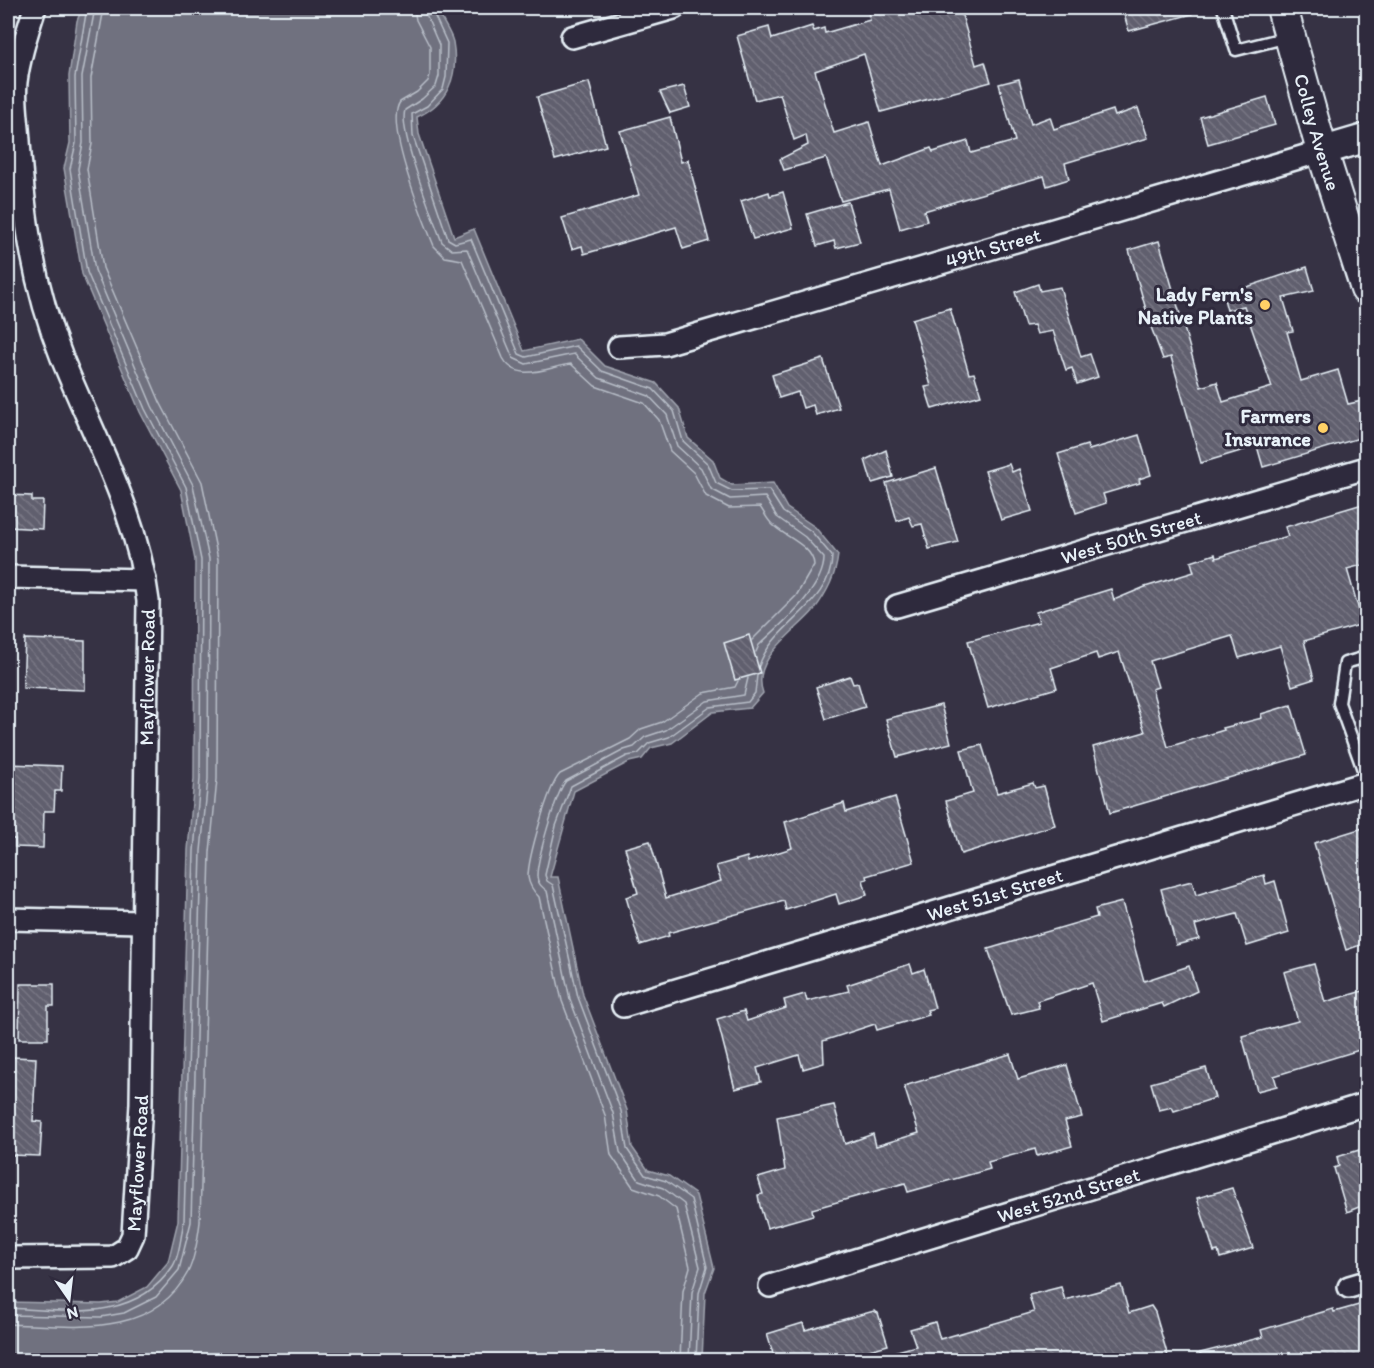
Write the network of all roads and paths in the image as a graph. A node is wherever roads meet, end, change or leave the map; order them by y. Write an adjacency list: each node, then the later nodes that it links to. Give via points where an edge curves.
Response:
1 (35, 8): 9 (street, Mayflower Road, via 16,84)
2 (674, 8): 6 (street)
3 (1223, 8): 5 (lane, via 1236,50)
4 (1282, 8): 5 (main road, Colley Avenue)
5 (1290, 36): 8 (main road, Colley Avenue)
6 (572, 37)
7 (1366, 138): 8 (street, 49th Street)
8 (1322, 151): 10 (main road, Colley Avenue); 11 (street, 49th Street, via 665,344)
9 (17, 230): 14 (street, Mayflower Road, via 62,357 126,505)
10 (1366, 289)
11 (619, 347)
12 (1366, 468): 15 (street, West 50th Street)
13 (8, 577): 14 (street)
14 (145, 580): 20 (street, Mayflower Road, via 148,601)
15 (897, 606)
16 (1366, 657): 17 (lane, via 1345,663 1339,703)
17 (1366, 778)
18 (1366, 783): 21 (street, West 51st Street)
19 (8, 919): 20 (street)
20 (141, 922): 23 (street, Mayflower Road, via 141,1104 134,1235 127,1248 113,1257)
21 (623, 1006)
22 (1366, 1104): 24 (street, West 52nd Street)
23 (8, 1258)
24 (770, 1286)

